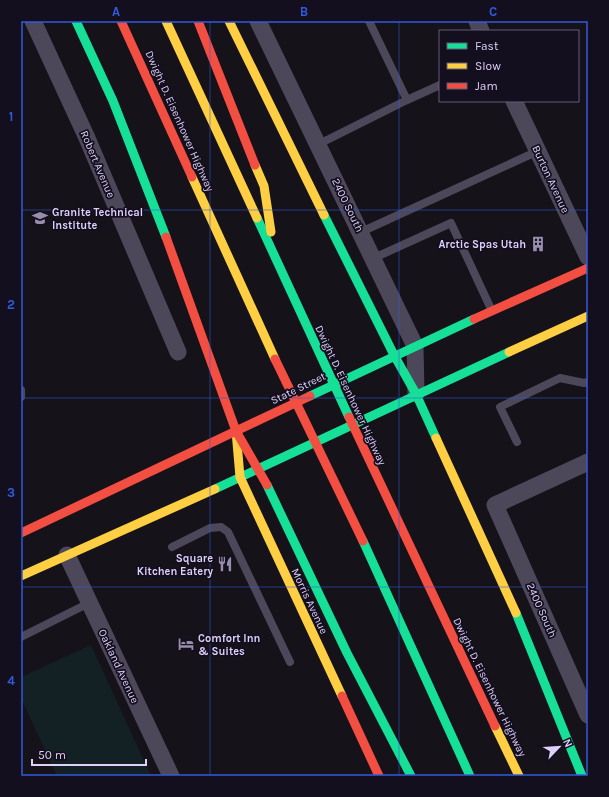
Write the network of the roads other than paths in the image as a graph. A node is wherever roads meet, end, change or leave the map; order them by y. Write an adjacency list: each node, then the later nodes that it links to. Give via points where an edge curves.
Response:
1 (33, 21): 24 (street, Robert Avenue, via 87,138)
2 (76, 21): 30 (main road, via 114,101)
3 (121, 21): 46 (main road, Dwight D. Eisenhower Highway, via 268,344 341,493)
4 (166, 21): 17 (main road, Dwight D. Eisenhower Highway)
5 (198, 21): 17 (main road, via 264,186)
6 (229, 21): 25 (main road)
7 (258, 21): 14 (street, 2400 South)
8 (369, 21): 12 (lane)
9 (477, 21): 10 (street)
10 (482, 30)
11 (439, 85): 12 (lane)
12 (407, 100): 14 (lane)
13 (514, 102): 15 (street, Burton Avenue)
14 (319, 144): 16 (street, 2400 South)
15 (538, 151): 16 (lane); 19 (street, Burton Avenue)
16 (362, 232): 18 (street, 2400 South)
17 (274, 257): 47 (main road, Dwight D. Eisenhower Highway)
18 (374, 258): 21 (lane, via 451,223); 23 (street, 2400 South)
19 (588, 258)
20 (588, 268): 21 (main road, State Street)
21 (493, 312): 23 (main road, State Street)
22 (588, 316): 28 (main road)
23 (415, 346): 25 (main road, State Street); 28 (street, 2400 South)
24 (178, 352)
25 (394, 355): 28 (main road); 30 (main road, State Street)
26 (588, 382): 31 (lane, via 560,378 500,407)
27 (21, 390): 29 (lane)
28 (416, 394): 33 (main road); 48 (main road, via 507,590)
29 (21, 397)
30 (236, 431): 33 (main road); 34 (main road, Morris Avenue); 35 (main road, State Street)
31 (517, 442)
32 (588, 462): 42 (street, 2400 South, via 495,505)
33 (258, 468): 34 (main road); 45 (main road, via 358,674)
34 (240, 477): 37 (main road); 44 (main road, Morris Avenue)
35 (21, 534)
36 (172, 547): 41 (lane, via 210,528 221,527 228,532)
37 (67, 555): 38 (main road); 39 (street, Oakland Avenue)
38 (21, 576)
39 (89, 604): 40 (lane); 43 (street, Oakland Avenue)
40 (21, 637)
41 (290, 662)
42 (588, 715)
43 (171, 776)
44 (380, 776)
45 (411, 776)
46 (470, 776)
47 (519, 776)
48 (582, 776)

